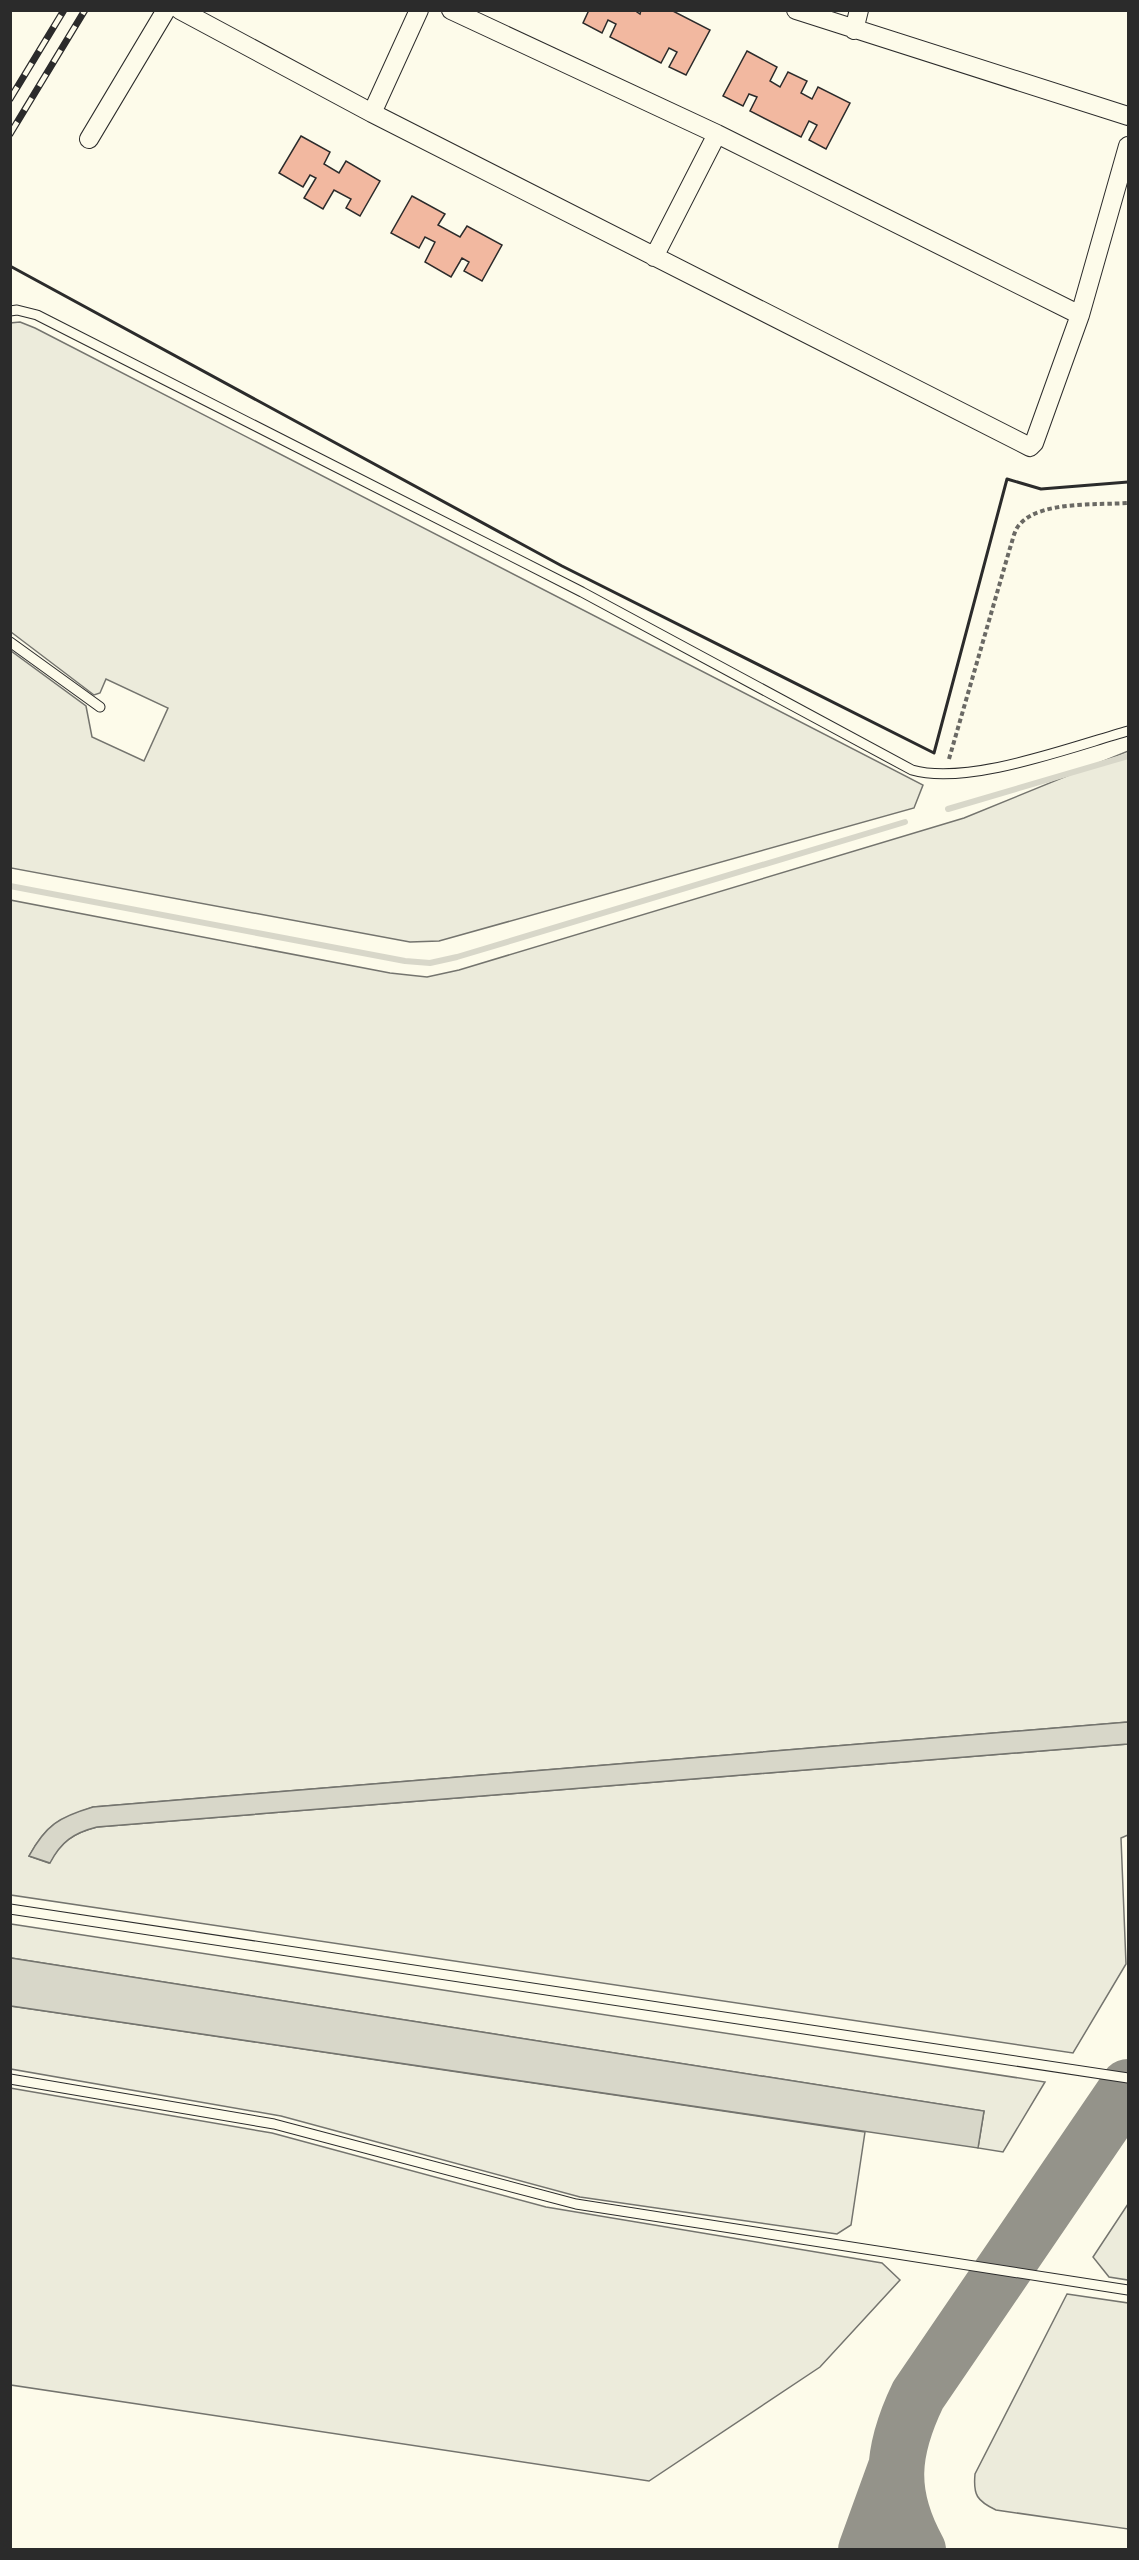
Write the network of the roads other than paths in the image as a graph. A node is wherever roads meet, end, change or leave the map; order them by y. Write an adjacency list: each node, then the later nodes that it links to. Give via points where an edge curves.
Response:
1 (166, 10): 11 (street)
2 (180, 10): 8 (street)
3 (419, 10): 8 (street)
4 (451, 10): 10 (street)
5 (796, 10): 7 (street)
6 (859, 10): 7 (street)
7 (854, 30): 9 (street)
8 (372, 113): 13 (street)
9 (1128, 116)
10 (717, 134): 13 (street); 15 (street)
11 (89, 139)
12 (1128, 146): 15 (street)
13 (654, 257): 15 (street, via 1030,447)
14 (10, 311): 18 (lane, via 37,315 582,592 891,760 925,774 997,767)
15 (1080, 315)
16 (10, 642): 17 (lane)
17 (100, 707)
18 (1128, 731)
19 (10, 1909): 20 (lane)
20 (1128, 2078)
21 (10, 2079): 22 (lane, via 274,2124 576,2204)
22 (1128, 2290)

